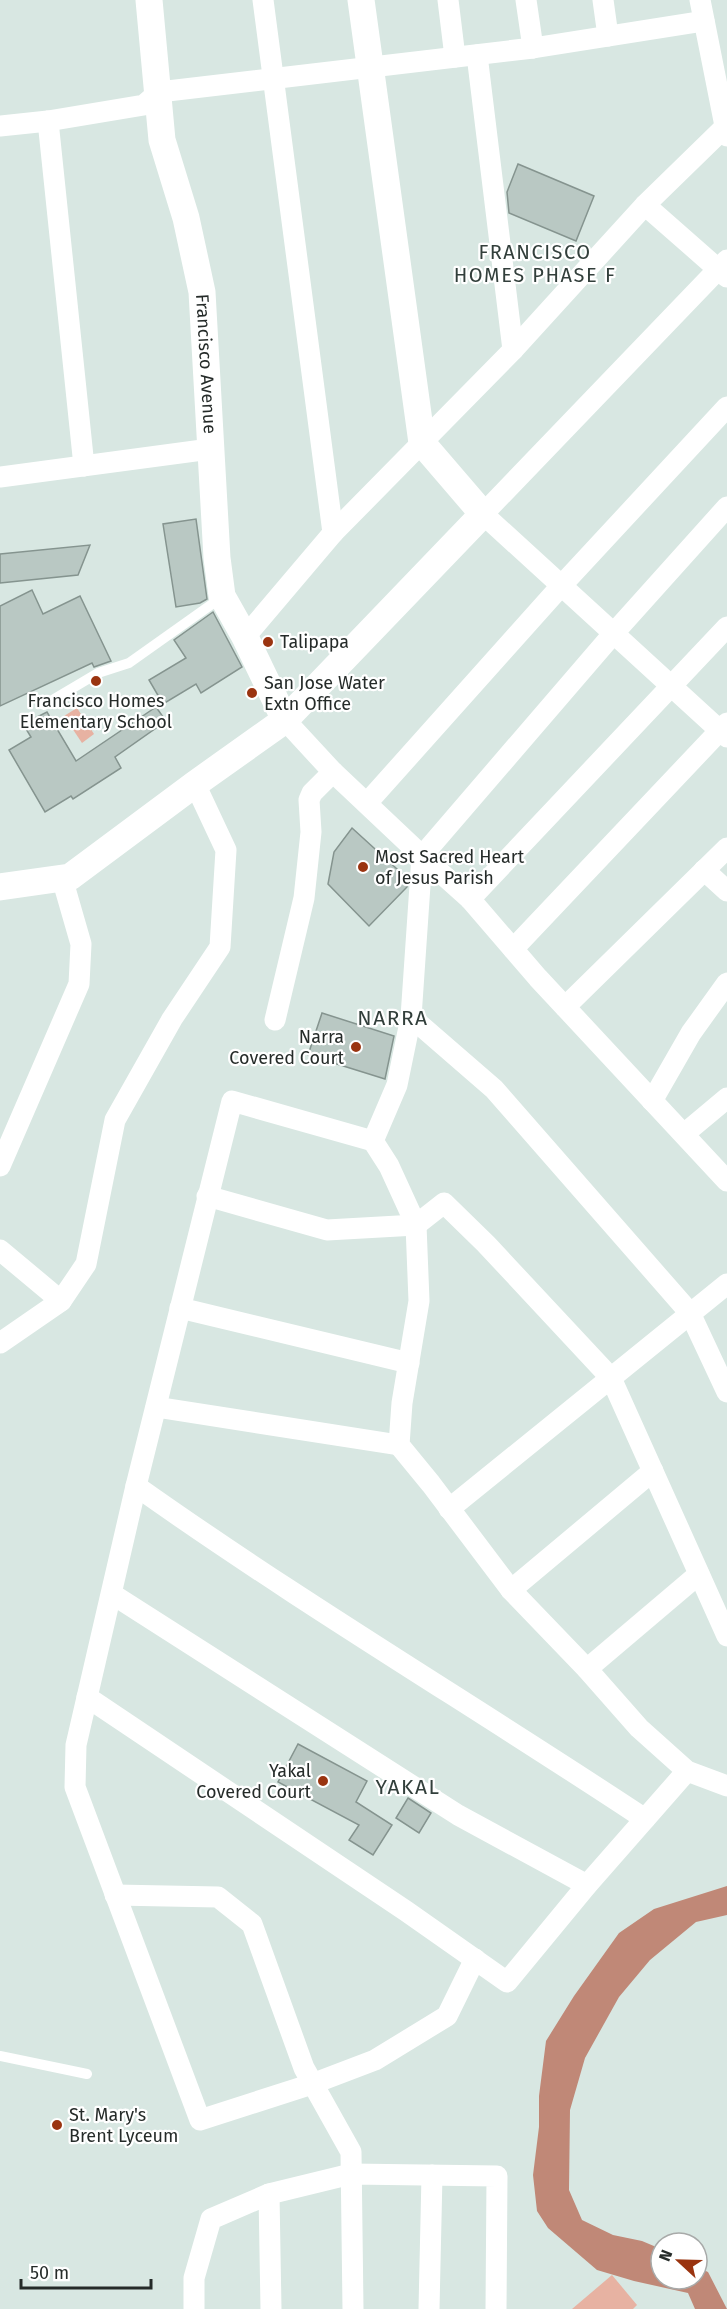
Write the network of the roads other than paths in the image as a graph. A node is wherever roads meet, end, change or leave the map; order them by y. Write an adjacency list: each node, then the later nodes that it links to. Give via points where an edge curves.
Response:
1 (149, 0): 15 (street, Francisco Avenue)
2 (262, 0): 14 (street)
3 (361, 0): 13 (street)
4 (448, 0): 12 (street)
5 (526, 0): 10 (street)
6 (603, 0): 9 (street)
7 (700, 0): 8 (street)
8 (704, 21): 9 (street); 18 (street)
9 (608, 36): 10 (street)
10 (533, 48): 11 (street)
11 (477, 55): 12 (street); 21 (street)
12 (455, 57): 13 (street)
13 (370, 67): 14 (street); 23 (street)
14 (273, 80): 15 (street); 29 (street)
15 (159, 92): 16 (street, via 144,105); 24 (street, Francisco Avenue, via 162,140 186,218 202,292)
16 (48, 121): 17 (street); 25 (street)
17 (0, 126)
18 (726, 132): 19 (street)
19 (645, 205): 20 (street); 21 (street)
20 (724, 268): 28 (street)
21 (513, 350): 23 (street)
22 (727, 407): 30 (street)
23 (422, 443): 28 (street); 29 (street)
24 (210, 449): 25 (street); 31 (street, Francisco Avenue)
25 (84, 466): 26 (street)
26 (0, 477)
27 (727, 507): 33 (street)
28 (483, 514): 30 (street); 37 (street)
29 (333, 533): 34 (street)
30 (561, 586): 33 (street); 41 (street)
31 (222, 596): 34 (street, Francisco Avenue); 36 (lane, via 129,663 98,673)
32 (727, 627): 35 (street)
33 (613, 634): 35 (street); 43 (street)
34 (245, 636): 37 (street, Francisco Avenue)
35 (670, 687): 38 (street); 48 (street)
36 (44, 705)
37 (285, 720): 39 (street); 40 (street)
38 (724, 730): 49 (street)
39 (333, 772): 41 (street); 53 (street, via 310,796 304,898)
40 (195, 784): 45 (street, via 70,877); 64 (street, via 226,850 220,947 172,1019 115,1120 86,1264)
41 (367, 802): 43 (street)
42 (727, 848): 44 (street)
43 (422, 856): 48 (street); 52 (street)
44 (704, 870): 47 (street); 51 (street)
45 (62, 878): 46 (street); 58 (street, via 81,944 79,984)
46 (0, 887)
47 (727, 891)
48 (470, 899): 49 (street)
49 (513, 949): 51 (street)
50 (727, 983): 55 (street, via 691,1033)
51 (565, 1007): 55 (street)
52 (411, 1017): 57 (street, via 397,1085); 66 (street, via 494,1089)
53 (275, 1020)
54 (727, 1098): 56 (street)
55 (652, 1101): 56 (street)
56 (684, 1134): 59 (street)
57 (373, 1141): 60 (street, via 232,1101); 61 (street)
58 (0, 1166)
59 (727, 1181)
60 (207, 1196): 61 (street, via 327,1230); 65 (street)
61 (416, 1225): 68 (street, via 418,1301); 69 (street, via 444,1203)
62 (0, 1250): 64 (street)
63 (727, 1284): 66 (street)
64 (61, 1301): 67 (street)
65 (180, 1308): 68 (street); 71 (street)
66 (690, 1313): 69 (street); 70 (street)
67 (0, 1343)
68 (409, 1363): 72 (street)
69 (611, 1378): 73 (street); 75 (street)
70 (727, 1392)
71 (156, 1407): 72 (street); 74 (street)
72 (399, 1445): 75 (street)
73 (653, 1471): 76 (street); 77 (street)
74 (136, 1485): 78 (street); 84 (street, via 223,1548)
75 (449, 1509): 77 (street)
76 (699, 1574): 79 (street); 80 (street)
77 (511, 1590): 80 (street)
78 (111, 1594): 81 (street); 85 (street, via 458,1815)
79 (727, 1636)
80 (587, 1669): 82 (street, via 639,1728)
81 (87, 1697): 86 (street, via 76,1745 75,1787); 87 (street)
82 (687, 1771): 83 (street); 84 (street)
83 (727, 1786)
84 (645, 1819): 85 (street)
85 (587, 1885): 87 (street, via 507,1982)
86 (115, 1895): 90 (street, via 218,1897 252,1924); 90 (street, via 200,2120)
87 (475, 1959): 90 (street, via 447,2016 375,2060)
88 (0, 2056): 89 (lane)
89 (87, 2074)
90 (312, 2084): 91 (street, via 351,2152)
91 (351, 2174): 92 (street); 93 (street); 96 (street)
92 (432, 2175): 97 (street); 98 (street, via 497,2176)
93 (269, 2194): 94 (street, via 211,2219 194,2278); 95 (street)
94 (194, 2309)
95 (270, 2309)
96 (353, 2309)
97 (429, 2309)
98 (496, 2309)

